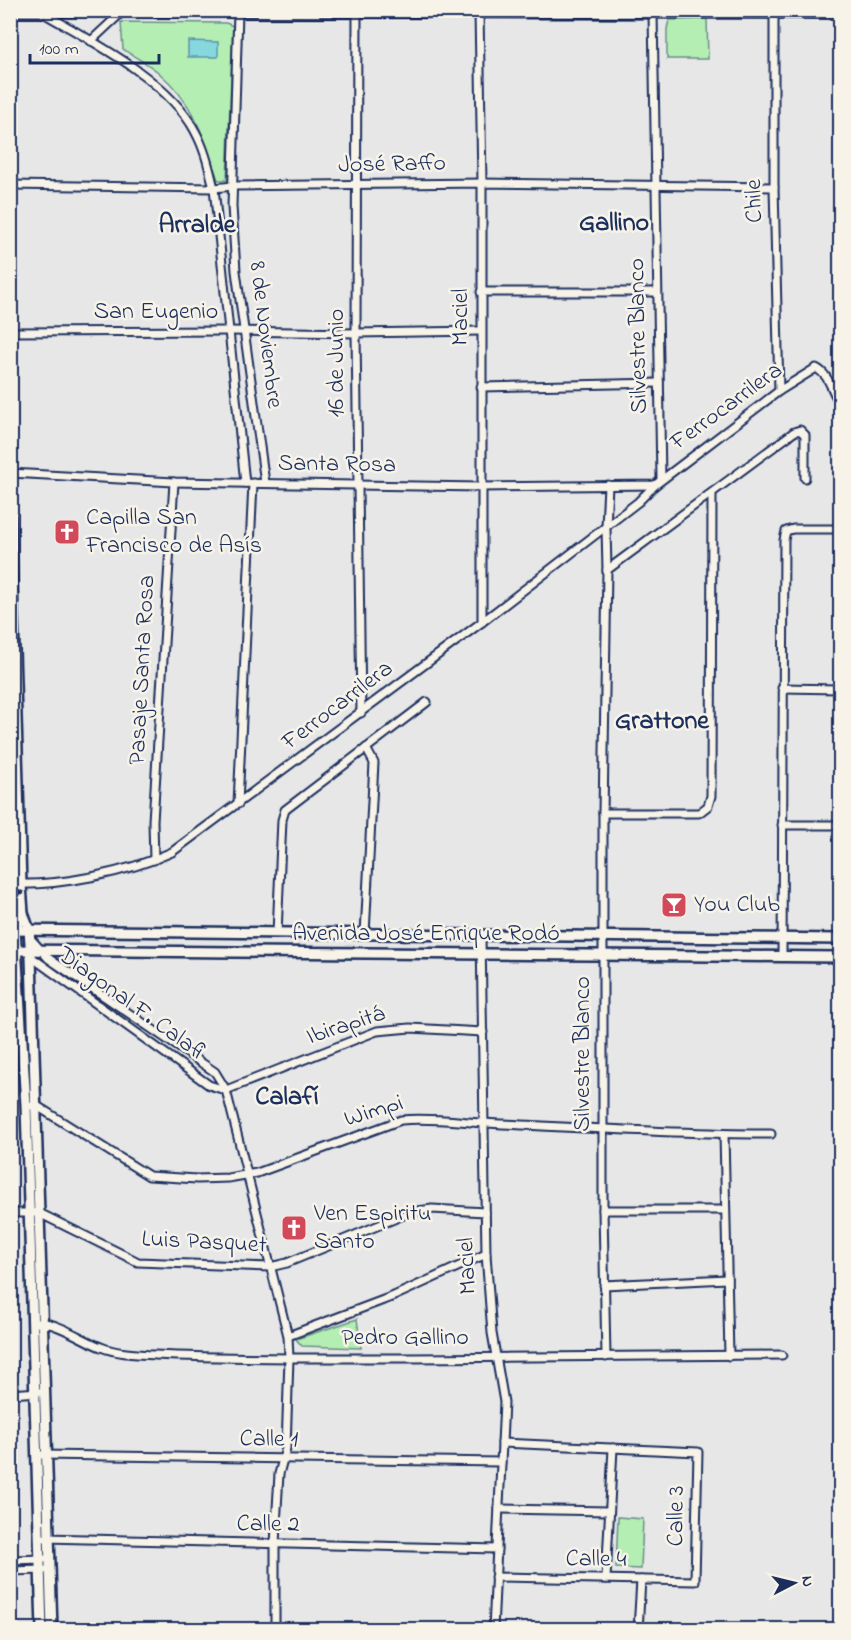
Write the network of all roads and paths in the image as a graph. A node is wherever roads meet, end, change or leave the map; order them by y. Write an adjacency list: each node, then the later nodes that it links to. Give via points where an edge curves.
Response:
1 (10, 11): 2 (street)
2 (40, 11): 3 (street); 11 (street, 8 de Noviembre)
3 (122, 12): 4 (street); 11 (street)
4 (238, 12): 5 (street); 15 (street, 8 de Noviembre)
5 (357, 12): 6 (street); 16 (street, 16 de Junio)
6 (479, 12): 7 (street); 12 (street, Maciel)
7 (641, 12): 9 (street)
8 (774, 12): 9 (street); 10 (street); 17 (street, Chile)
9 (653, 13): 14 (street, Silvestre Blanco)
10 (840, 14)
11 (91, 41): 18 (street, 8 de Noviembre, via 148,78 177,106 206,155)
12 (482, 183): 14 (street, José Raffo); 16 (street, José Raffo); 19 (street, Maciel)
13 (10, 185): 18 (street, José Raffo)
14 (657, 185): 17 (street, José Raffo); 20 (street, Silvestre Blanco)
15 (233, 186): 16 (street, José Raffo); 18 (street, José Raffo); 24 (street, 8 de Noviembre)
16 (357, 186): 25 (street, 16 de Junio)
17 (774, 187): 28 (street, Chile)
18 (214, 188): 21 (street, 8 de Noviembre)
19 (481, 292): 20 (street); 22 (street, Maciel)
20 (657, 292): 26 (street, Silvestre Blanco)
21 (230, 331): 23 (street, San Eugenio); 24 (street, San Eugenio); 34 (street, 8 de Noviembre)
22 (481, 331): 25 (street, San Eugenio); 27 (street, Maciel)
23 (10, 332)
24 (243, 332): 25 (street, San Eugenio); 35 (street, 8 de Noviembre)
25 (356, 333): 37 (street, 16 de Junio)
26 (659, 383): 27 (street); 32 (street, Silvestre Blanco)
27 (481, 387): 39 (street, Maciel)
28 (779, 391): 29 (street, Ferrocarrilera, via 816,368 829,380); 32 (street, Ferrocarrilera)
29 (840, 403)
30 (10, 473): 33 (street, Santa Rosa)
31 (806, 478): 40 (street, via 805,435 800,430)
32 (661, 479): 38 (street)
33 (174, 482): 34 (street, Santa Rosa); 57 (street, Pasaje Santa Rosa, via 153,821)
34 (249, 483): 35 (street, Santa Rosa); 53 (street, 8 de Noviembre)
35 (265, 483): 37 (street, Santa Rosa)
36 (608, 484): 38 (street, Santa Rosa); 39 (street, Santa Rosa); 42 (street, Silvestre Blanco)
37 (357, 485): 39 (street, Santa Rosa); 50 (street, 16 de Junio)
38 (655, 485): 42 (street, Ferrocarrilera)
39 (481, 487): 45 (street, Maciel)
40 (712, 493): 44 (street); 54 (street, via 708,806 699,813)
41 (10, 515): 46 (street)
42 (606, 526): 44 (street, Silvestre Blanco); 45 (street, Ferrocarrilera)
43 (840, 529): 47 (street, via 786,531)
44 (607, 570): 54 (street, Silvestre Blanco)
45 (482, 622): 50 (street, Ferrocarrilera)
46 (12, 629): 52 (street)
47 (782, 688): 48 (street); 55 (street)
48 (840, 688)
49 (427, 702): 51 (street)
50 (361, 713): 53 (street, Ferrocarrilera)
51 (366, 748): 62 (street, via 285,810); 64 (street, via 374,763)
52 (15, 794): 59 (street)
53 (238, 804): 57 (street, Ferrocarrilera, via 172,852)
54 (603, 813): 66 (street, Silvestre Blanco)
55 (782, 825): 56 (street); 67 (street)
56 (840, 825)
57 (154, 860): 59 (street, Ferrocarrilera, via 108,873)
58 (10, 884): 59 (street, Ferrocarrilera)
59 (21, 885): 60 (street)
60 (23, 913): 61 (street); 63 (street)
61 (13, 930): 63 (street, Avenida José Enrique Rodó); 69 (street)
62 (278, 933): 63 (street, Avenida José Enrique Rodó); 64 (street, Avenida José Enrique Rodó)
63 (30, 934): 70 (street)
64 (364, 934): 65 (street, Avenida José Enrique Rodó)
65 (481, 936): 66 (street, Avenida José Enrique Rodó); 71 (street, Maciel)
66 (603, 937): 67 (street, Avenida José Enrique Rodó); 72 (street, Silvestre Blanco)
67 (782, 938): 68 (street, Avenida José Enrique Rodó); 73 (street)
68 (840, 939)
69 (14, 950): 70 (street, Avenida José Enrique Rodó); 77 (street)
70 (34, 952): 71 (street, Avenida José Enrique Rodó); 76 (street, Diagonal F. Calafi, via 209,1085); 76 (street, Diagonal F. Calafi, via 215,1072); 78 (street)
71 (481, 954): 72 (street, Avenida José Enrique Rodó); 75 (street, Maciel)
72 (603, 955): 73 (street, Avenida José Enrique Rodó); 80 (street, Silvestre Blanco)
73 (782, 956): 74 (street, Avenida José Enrique Rodó)
74 (840, 957)
75 (483, 1032): 76 (street, Ibirapitá, via 377,1030); 79 (street, Maciel)
76 (226, 1090): 83 (street, Diagonal F. Calafi)
77 (26, 1105): 78 (street, Wimpi); 88 (street)
78 (37, 1106): 83 (street, Wimpi, via 148,1176 197,1179); 88 (street)
79 (484, 1124): 80 (street, Wimpi); 83 (street, Wimpi, via 401,1120); 86 (street, Maciel)
80 (603, 1128): 81 (street, Wimpi); 84 (street, Silvestre Blanco)
81 (724, 1134): 82 (street, Wimpi); 85 (street)
82 (771, 1134)
83 (247, 1175): 90 (street, Diagonal F. Calafi)
84 (603, 1210): 85 (street); 92 (street, Silvestre Blanco)
85 (724, 1210): 91 (street)
86 (485, 1212): 89 (street, Maciel); 90 (street, Luis Pasquet, via 420,1210)
87 (10, 1213): 88 (street)
88 (34, 1213): 90 (street, Luis Pasquet, via 138,1262); 93 (street); 94 (street)
89 (486, 1254): 95 (street, via 394,1296); 100 (street, Maciel)
90 (270, 1267): 95 (street, Diagonal F. Calafi)
91 (726, 1279): 92 (street); 97 (street)
92 (604, 1286): 98 (street, Silvestre Blanco)
93 (44, 1322): 94 (street, Pedro Gallino); 99 (street, Pedro Gallino, via 120,1352); 101 (street)
94 (33, 1323): 101 (street)
95 (288, 1336): 99 (street, Diagonal F. Calafi)
96 (782, 1355): 97 (street, Pedro Gallino)
97 (729, 1356): 98 (street, Pedro Gallino)
98 (606, 1357): 100 (street, Pedro Gallino)
99 (289, 1358): 100 (street, Pedro Gallino); 106 (street, Diagonal F. Calafi)
100 (496, 1358): 103 (street, Maciel, via 504,1402)
101 (40, 1392): 102 (street); 105 (street)
102 (10, 1394)
103 (502, 1443): 104 (street); 107 (street, Maciel)
104 (613, 1448): 109 (street); 121 (street, Calle 3, via 698,1452)
105 (41, 1455): 106 (street, Calle 1); 110 (street); 111 (street)
106 (284, 1459): 107 (street, Calle 1); 112 (street, Diagonal F. Calafi, via 279,1474)
107 (501, 1462): 108 (street, Maciel)
108 (499, 1509): 109 (street); 113 (street, Maciel)
109 (609, 1511): 119 (street)
110 (39, 1538): 111 (street, Calle 2); 114 (street)
111 (50, 1539): 112 (street, Calle 2); 114 (street)
112 (275, 1544): 113 (street, Calle 2); 124 (street, Diagonal F. Calafi)
113 (497, 1549): 118 (street, Maciel)
114 (45, 1559): 115 (street); 116 (street)
115 (10, 1560)
116 (45, 1570): 117 (street); 122 (street); 123 (street)
117 (10, 1571)
118 (495, 1577): 119 (street, Calle 4); 125 (street, Maciel)
119 (606, 1580): 120 (street, Calle 4)
120 (641, 1580): 121 (street, Calle 4); 126 (street)
121 (695, 1581)
122 (42, 1629): 123 (street)
123 (54, 1629)
124 (275, 1629)
125 (493, 1629)
126 (638, 1629)

